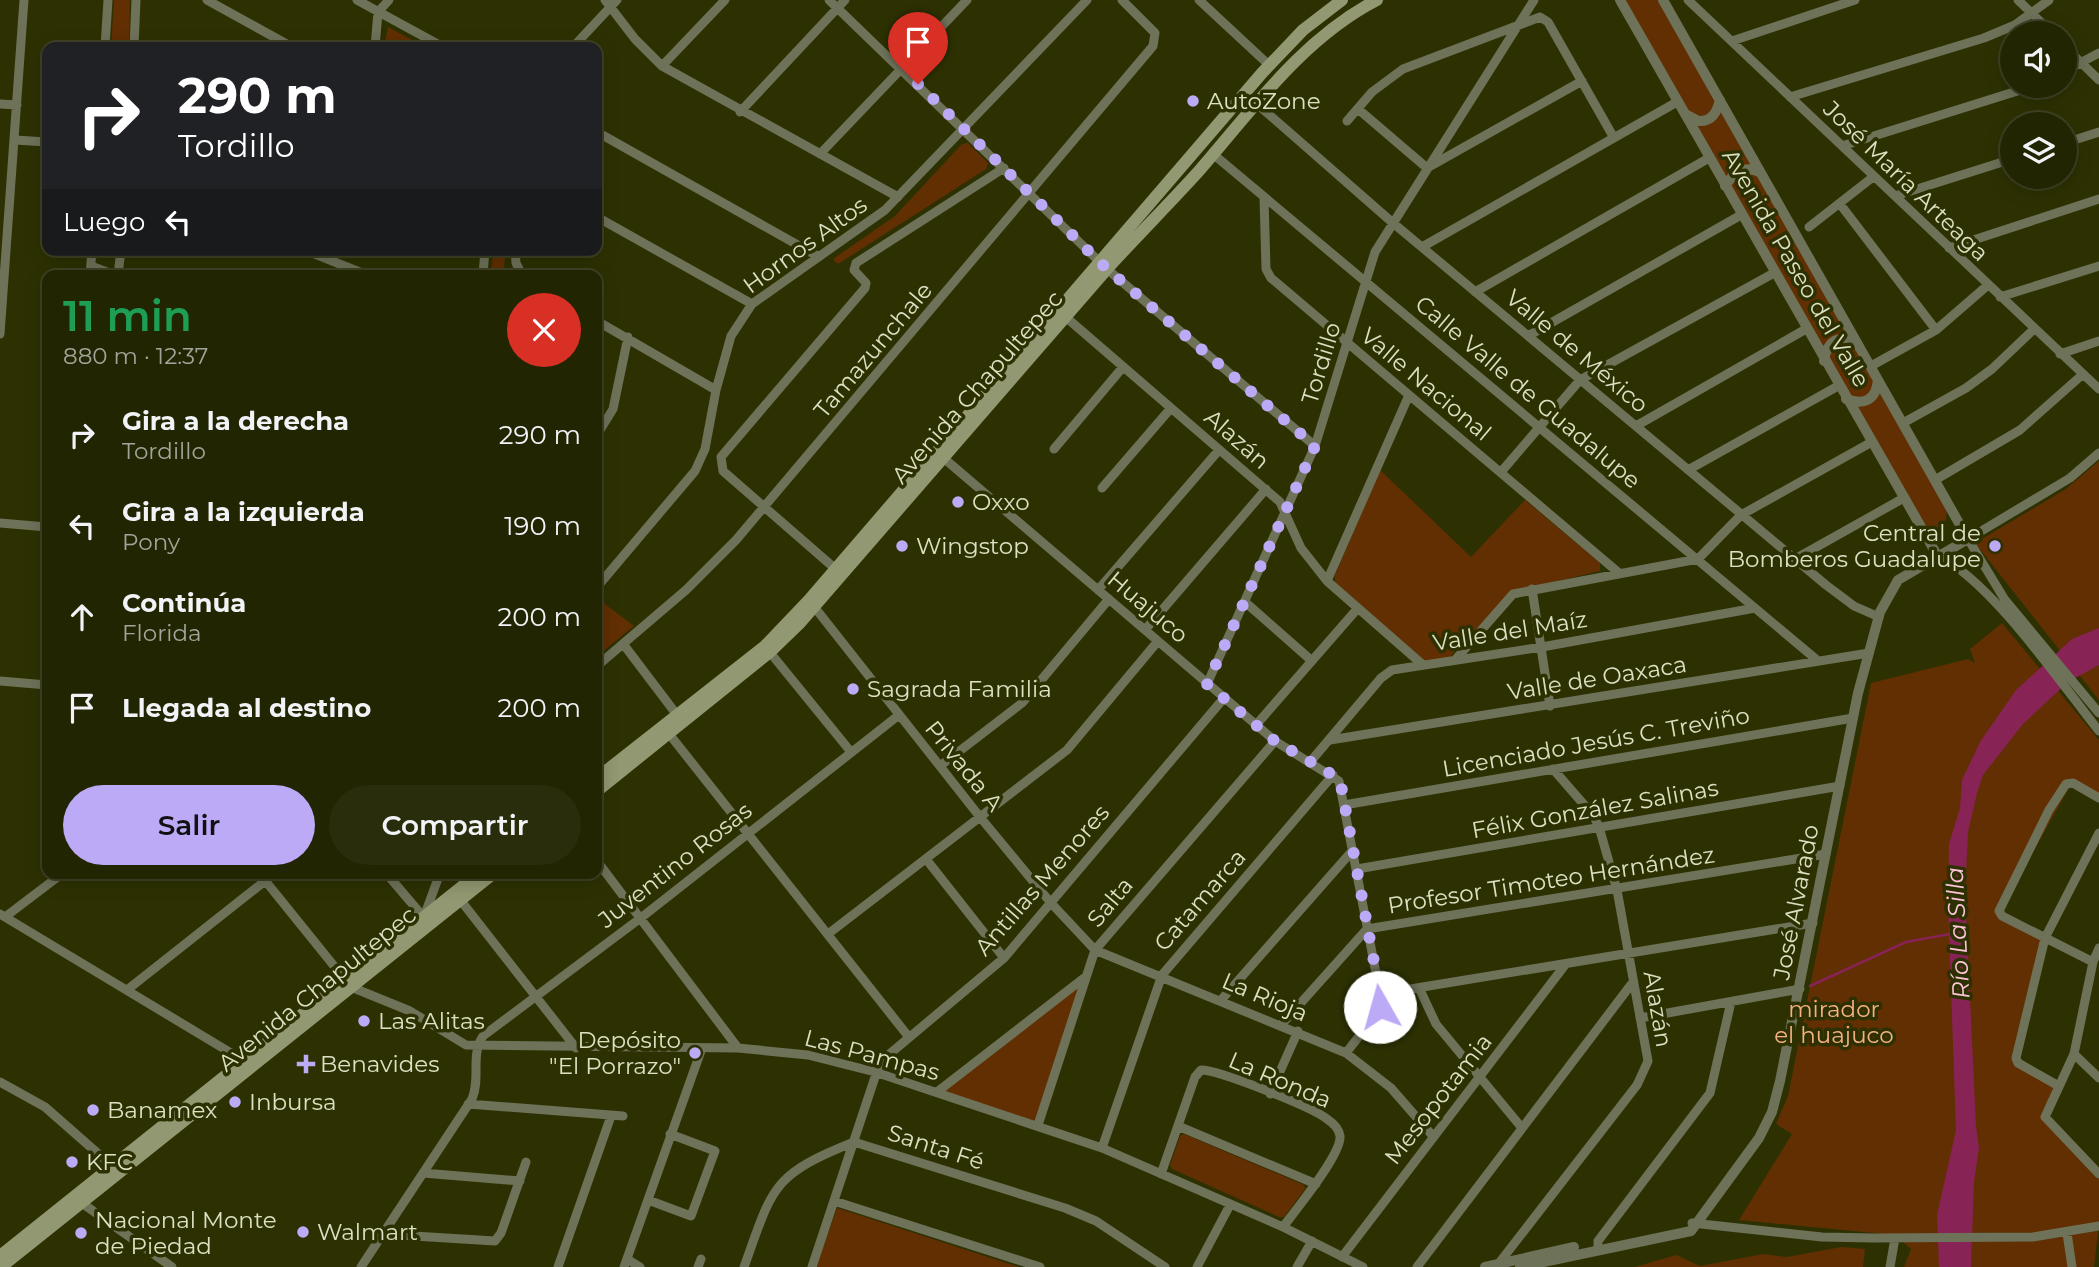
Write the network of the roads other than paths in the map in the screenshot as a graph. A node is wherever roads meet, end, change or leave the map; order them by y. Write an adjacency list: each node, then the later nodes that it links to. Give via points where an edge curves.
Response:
1 (24, 0): 52 (street)
2 (108, 0): 31 (street)
3 (136, 0): 32 (street)
4 (207, 0): 33 (street)
5 (356, 0): 26 (street)
6 (389, 0): 26 (street)
7 (617, 0): 24 (street)
8 (726, 0): 43 (street)
9 (829, 0): 25 (street)
10 (845, 0): 25 (street)
11 (967, 0): 44 (street)
12 (1087, 0): 57 (street, Hornos Altos)
13 (1122, 0): 74 (street, Tamazunchale, via 1156,37 1153,46)
14 (1199, 0): 39 (street)
15 (1342, 0): 39 (main road)
16 (1377, 0): 41 (main road, via 1338,23)
17 (1534, 0): 29 (street)
18 (1620, 0): 53 (street, Avenida Paseo del Valle)
19 (1663, 0): 49 (street, Avenida Paseo del Valle)
20 (1688, 0): 30 (street, José María Arteaga)
21 (1855, 0): 30 (street)
22 (2018, 0): 27 (street)
23 (2049, 0): 27 (street)
24 (607, 4): 36 (street); 43 (street)
25 (837, 8): 44 (street); 55 (street)
26 (378, 12): 34 (street); 35 (street)
27 (2031, 12): 28 (street); 48 (street, via 2015,25 1984,38)
28 (2040, 21)
29 (1517, 25): 45 (street, via 1543,18); 54 (street, via 1403,69 1386,79); 70 (street)
30 (1732, 41): 48 (street, José María Arteaga)
31 (105, 42)
32 (134, 42)
33 (283, 42)
34 (375, 42)
35 (434, 42)
36 (577, 42)
37 (2099, 53): 40 (street)
38 (2077, 59): 40 (street)
39 (1273, 60): 41 (main road); 51 (main road, via 1272,78); 88 (main road)
40 (2080, 62): 42 (street); 46 (street)
41 (1293, 64): 51 (main road)
42 (2077, 64)
43 (662, 66): 55 (street)
44 (902, 69): 57 (street); 65 (street)
45 (1582, 80): 60 (street); 70 (street)
46 (2099, 80)
47 (2000, 96): 64 (street)
48 (1790, 97): 64 (street, José María Arteaga)
49 (1720, 100): 53 (street, via 1715,114 1703,121); 71 (street, Avenida Paseo del Valle)
50 (0, 104): 52 (street)
51 (1258, 104): 66 (main road); 82 (street, Valle de México)
52 (18, 105): 62 (street)
53 (1680, 107): 60 (street); 67 (street, Avenida Paseo del Valle)
54 (1358, 109): 56 (street); 70 (street)
55 (740, 112): 65 (street)
56 (1347, 121)
57 (964, 130): 69 (street); 76 (street, Hornos Altos)
58 (2099, 132): 61 (street)
59 (602, 135): 87 (street)
60 (1614, 138): 84 (street)
61 (2077, 139)
62 (15, 140): 63 (street); 102 (street)
63 (42, 142)
64 (1842, 146): 72 (street, José María Arteaga)
65 (820, 154): 76 (street)
66 (1213, 154): 77 (street, Calle Valle de Guadalupe); 88 (main road, via 1152,225)
67 (1709, 158): 73 (street, Avenida Paseo del Valle); 94 (street)
68 (2000, 163): 75 (street)
69 (1004, 168): 74 (street); 137 (street, Hornos Altos, via 856,262 855,270 865,288 720,462 723,471)
70 (1427, 168): 82 (street)
71 (1761, 173): 73 (street, via 1744,169); 106 (street, Avenida Paseo del Valle)
72 (1873, 177): 75 (street, José María Arteaga); 79 (street)
73 (1725, 186): 80 (street, Avenida Paseo del Valle)
74 (1029, 192): 88 (street); 137 (street, Tamazunchale)
75 (1895, 196): 85 (street, José María Arteaga)
76 (898, 197): 87 (street, Hornos Altos)
77 (1264, 197): 92 (street, Calle Valle de Guadalupe); 107 (street, Valle Nacional, via 1267,273)
78 (2099, 199): 85 (street)
79 (1840, 204): 83 (street); 101 (street)
80 (1741, 215): 91 (street, Avenida Paseo del Valle); 103 (street)
81 (602, 220): 96 (street)
82 (1393, 223): 84 (street, Valle de México); 92 (street, via 1375,252)
83 (1809, 227)
84 (1422, 247): 94 (street, Valle de México)
85 (1949, 248): 93 (street, José María Arteaga)
86 (319, 256): 90 (street)
87 (819, 257): 96 (street, Hornos Altos)
88 (1103, 265): 97 (main road, Avenida Chapultepec); 126 (street)
89 (2099, 266): 95 (street)
90 (354, 270)
91 (1774, 273): 99 (street, Avenida Paseo del Valle); 113 (street)
92 (1366, 282): 107 (street, Tordillo); 124 (street, Calle Valle de Guadalupe)
93 (1988, 285): 95 (street, José María Arteaga); 101 (street)
94 (1475, 292): 103 (street, Valle de México)
95 (2000, 297): 100 (street, José María Arteaga)
96 (752, 304): 117 (street, Hornos Altos, via 732,336)
97 (1061, 313): 111 (street, Alazán); 130 (main road, Avenida Chapultepec)
98 (602, 324): 104 (street)
99 (1806, 329): 109 (street, Avenida Paseo del Valle); 122 (street)
100 (2034, 329): 108 (street, José María Arteaga); 121 (street, via 1966,388)
101 (1936, 330): 110 (street)
102 (0, 334)
103 (1528, 336): 113 (street, Valle de México)
104 (628, 337): 117 (street); 123 (street, via 613,409)
105 (2099, 341): 108 (street)
106 (1857, 342): 109 (street, via 1847,337 1835,340 1827,346); 110 (street, Avenida Paseo del Valle)
107 (1348, 344): 118 (street, Valle Nacional); 126 (street, Tordillo)
108 (2060, 354): 112 (street, José María Arteaga)
109 (1824, 361): 115 (street, Avenida Paseo del Valle)
110 (1871, 366): 114 (street, Avenida Paseo del Valle)
111 (1124, 367): 120 (street, Alazán); 127 (street)
112 (2082, 375): 116 (street, José María Arteaga); 133 (street, via 2020,430)
113 (1580, 380): 122 (street, Valle de México); 124 (street)
114 (1878, 380): 119 (street, via 1877,391 1869,400); 121 (street, Avenida Paseo del Valle)
115 (1838, 386): 119 (street, Avenida Paseo del Valle); 131 (street)
116 (2099, 389)
117 (716, 390): 148 (street, Hornos Altos, via 705,449 695,471)
118 (1409, 395): 132 (street, Valle Nacional); 149 (street)
119 (1846, 399): 125 (street, Avenida Paseo del Valle)
120 (1171, 408): 128 (street, Alazán); 134 (street)
121 (1903, 423): 133 (street, Avenida Paseo del Valle)
122 (1636, 426): 131 (street, Valle de México)
123 (602, 427)
124 (1539, 427): 132 (street); 144 (street, Calle Valle de Guadalupe)
125 (1870, 443): 136 (street, Avenida Paseo del Valle); 139 (street)
126 (1315, 446): 138 (street, Tordillo)
127 (1054, 449)
128 (1219, 450): 135 (street, Alazán); 151 (street)
129 (2099, 453): 142 (street, via 2070,478)
130 (940, 454): 146 (main road, Avenida Chapultepec); 151 (street, Huajuco)
131 (1688, 470): 139 (street, Valle de México)
132 (1501, 472): 147 (street, Valle Nacional)
133 (1935, 480): 142 (street, Avenida Paseo del Valle)
134 (1102, 488)
135 (1266, 489): 138 (street, Alazán); 158 (street)
136 (1902, 499): 143 (street, Avenida Paseo del Valle); 145 (street)
137 (763, 509): 146 (street); 161 (street, Tamazunchale)
138 (1286, 512): 149 (street, Alazán, via 1301,548); 153 (street, Tordillo)
139 (1741, 514): 144 (street); 145 (street, Valle de México)
140 (0, 523): 141 (street)
141 (42, 527)
142 (1969, 539): 143 (street, José Alvarado); 159 (street)
143 (1937, 555): 157 (street, José Alvarado, via 1895,583); 159 (street, via 1979,587)
144 (1698, 559): 147 (street); 156 (street, Calle Valle de Guadalupe)
145 (1795, 559): 157 (street, Valle de México, via 1854,606)
146 (839, 572): 154 (main road, Avenida Chapultepec)
147 (1619, 573): 150 (street)
148 (602, 581)
149 (1327, 582): 155 (street, Alazán)
150 (1532, 589): 162 (street); 165 (street, via 1508,597)
151 (1098, 590): 152 (street, Huajuco)
152 (1109, 599): 158 (street, Huajuco); 186 (street, via 1022,703)
153 (1245, 602): 167 (street); 171 (street, Tordillo)
154 (812, 604): 163 (main road, Avenida Chapultepec); 176 (street, Privada A)
155 (1358, 608): 167 (street); 169 (street, Alazán)
156 (1755, 608): 162 (street, Valle del Maíz); 166 (street, Calle Valle de Guadalupe)
157 (1879, 617): 164 (street, José Alvarado)
158 (1145, 630): 160 (street, Huajuco)
159 (2030, 638): 175 (street); 181 (street)
160 (1158, 641): 171 (street, Huajuco); 194 (street, via 1067,750)
161 (624, 645): 168 (street, Tamazunchale); 178 (street)
162 (1542, 647): 165 (street, Valle del Maíz); 174 (street)
163 (768, 649): 178 (main road, Avenida Chapultepec); 184 (street)
164 (1869, 653): 166 (street, Valle de Oaxaca); 177 (street, José Alvarado)
165 (1456, 659): 169 (street, Valle del Maíz)
166 (1817, 660): 174 (street, Valle de Oaxaca)
167 (1312, 661): 179 (street)
168 (602, 662)
169 (1423, 665): 182 (street, Valle del Maíz, via 1385,675)
170 (0, 681): 172 (street)
171 (1207, 684): 173 (street, Huajuco)
172 (42, 685)
173 (1224, 698): 179 (street, Huajuco); 212 (street, Antillas Menores)
174 (1550, 706): 182 (street, Valle de Oaxaca)
175 (2099, 713)
176 (899, 715): 184 (street, Juventino Rosas); 186 (street, Privada A)
177 (1853, 718): 187 (street, Licenciado Jesús C. Treviño); 190 (street, José Alvarado)
178 (680, 719): 180 (main road, Avenida Chapultepec)
179 (1256, 725): 183 (street, Huajuco)
180 (666, 729): 188 (main road); 191 (main road, Avenida Chapultepec); 196 (street)
181 (2099, 731)
182 (1330, 740): 185 (street, Valle del Maíz)
183 (1275, 741): 185 (street, Huajuco); 221 (street, Salta)
184 (851, 752): 196 (street, Juventino Rosas)
185 (1311, 761): 189 (street, Huajuco)
186 (940, 766): 194 (street, Privada A)
187 (1553, 769): 193 (street, Licenciado Jesús C. Treviño); 195 (street, Alazán)
188 (602, 774)
189 (1333, 775): 193 (street, via 1341,785); 226 (street, Catamarca)
190 (1840, 786): 195 (street, Félix González Salinas); 199 (street, José Alvarado)
191 (602, 787)
192 (2099, 798): 219 (street, via 2069,782 2049,810 1999,913)
193 (1345, 805): 198 (street)
194 (980, 817): 200 (street); 212 (street, Privada A)
195 (1600, 827): 202 (street, Félix González Salinas); 210 (street, Alazán)
196 (748, 832): 214 (street, Juventino Rosas); 218 (street)
197 (2099, 834): 219 (street)
198 (1353, 850): 202 (street); 235 (street)
199 (1826, 854): 210 (street, Profesor Timoteo Hernández); 216 (street, José Alvarado)
200 (926, 859): 218 (street); 223 (street)
201 (602, 867): 214 (street)
202 (1357, 869): 217 (street)
203 (55, 879): 213 (street)
204 (260, 879): 231 (street)
205 (264, 879): 229 (street)
206 (391, 879): 215 (street)
207 (438, 879): 215 (street)
208 (474, 879): 211 (main road)
209 (485, 879): 211 (main road, Avenida Chapultepec)
210 (1617, 890): 217 (street, Profesor Timoteo Hernández); 222 (street, Alazán)
211 (458, 896): 215 (main road, Avenida Chapultepec); 234 (street)
212 (1051, 903): 221 (street, Privada A); 223 (street, Antillas Menores)
213 (3, 916): 231 (street)
214 (642, 917): 234 (street, Juventino Rosas); 244 (street)
215 (427, 921): 229 (main road, Avenida Chapultepec)
216 (1813, 923): 222 (street); 230 (street, José Alvarado)
217 (1367, 929): 233 (street); 238 (street, Profesor Timoteo Hernández)
218 (828, 934): 240 (street)
219 (2045, 938): 225 (street); 253 (street, via 2016,1061)
220 (2099, 948): 225 (street)
221 (1095, 950): 226 (street, La Rioja); 227 (street, Salta)
222 (1629, 954): 224 (street); 228 (street, Alazán)
223 (1004, 958): 240 (street, Antillas Menores)
224 (1565, 965): 232 (street); 249 (street, Mesopotamia)
225 (2095, 971): 246 (street)
226 (1162, 975): 235 (street, La Rioja); 266 (street, Catamarca)
227 (1085, 976): 254 (street); 260 (street, Salta)
228 (1633, 982): 237 (street, Alazán); 262 (street)
229 (347, 984): 241 (street, Las Pampas, via 410,1011 466,1045); 247 (main road, Avenida Chapultepec)
230 (1800, 989): 236 (street); 279 (street, José Alvarado, via 1772,1112 1759,1138)
231 (127, 990): 247 (street)
232 (1420, 990): 233 (street); 249 (street, via 1436,1024)
233 (1380, 994): 245 (street, via 1377,1013)
234 (536, 995): 241 (street, Juventino Rosas, via 490,1030); 242 (street)
235 (1222, 999): 238 (street, La Rioja)
236 (1731, 1002): 237 (street); 286 (street, via 1710,1093)
237 (1640, 1018): 290 (street, Alazán, via 1648,1061 1645,1072)
238 (1282, 1024): 239 (street, La Rioja)
239 (1298, 1031): 245 (street, La Rioja); 255 (street)
240 (908, 1036): 248 (street, Antillas Menores, via 883,1058)
241 (477, 1046): 242 (street, Las Pampas); 256 (street, via 475,1086)
242 (576, 1048): 243 (street, Las Pampas)
243 (702, 1048): 244 (street, Las Pampas); 263 (street)
244 (738, 1048): 248 (street, Las Pampas, via 808,1055)
245 (1346, 1053): 264 (street, La Rioja, via 1391,1088)
246 (2074, 1054): 250 (street); 253 (street)
247 (249, 1064): 252 (main road); 257 (main road, Avenida Chapultepec)
248 (875, 1072): 254 (street, Las Pampas); 265 (street)
249 (1479, 1077): 262 (street); 264 (street, Mesopotamia)
250 (2099, 1078)
251 (0, 1082): 268 (street, via 45,1107)
252 (213, 1085): 257 (main road); 268 (main road)
253 (2057, 1085): 271 (street, via 2045,1119)
254 (937, 1092): 260 (street, Las Pampas)
255 (1270, 1094): 261 (street, La Ronda, via 1201,1070); 273 (street, La Ronda, via 1320,1114 1339,1133 1339,1144)
256 (468, 1104): 258 (street); 269 (street)
257 (193, 1116): 274 (main road, Avenida Chapultepec)
258 (611, 1116): 259 (street); 293 (street)
259 (623, 1116)
260 (1038, 1125): 266 (street, Las Pampas)
261 (1178, 1126): 270 (street, La Ronda); 273 (street)
262 (1522, 1128): 302 (street)
263 (670, 1134): 276 (street); 276 (street, via 715,1150 691,1216)
264 (1432, 1135): 287 (street, Mesopotamia)
265 (854, 1142): 277 (street); 295 (street, Santa Fé, via 800,1166 774,1191); 298 (street, Santa Fé, via 1065,1208 1096,1221)
266 (1102, 1148): 270 (street, Las Pampas)
267 (526, 1162): 272 (street)
268 (111, 1165): 274 (main road); 275 (main road)
269 (422, 1172): 272 (street); 283 (street)
270 (1161, 1174): 278 (street, Las Pampas)
271 (2099, 1174)
272 (520, 1181): 283 (street, via 495,1241)
273 (1316, 1184): 280 (street, La Ronda)
274 (104, 1185): 275 (main road, Avenida Chapultepec)
275 (78, 1199): 289 (main road, Avenida Chapultepec); 291 (street)
276 (648, 1200): 288 (street)
277 (834, 1201): 296 (street); 297 (street)
278 (1230, 1205): 280 (street, Las Pampas); 299 (street)
279 (1697, 1222): 284 (street, via 1822,1237); 286 (street)
280 (1283, 1227): 285 (street, Las Pampas)
281 (2098, 1227): 282 (street)
282 (2067, 1233): 284 (street); 305 (street)
283 (381, 1234): 292 (street)
284 (1895, 1238): 304 (street)
285 (1312, 1241): 287 (street, Las Pampas); 300 (street)
286 (1598, 1245): 290 (street); 303 (street)
287 (1342, 1256): 301 (street, Las Pampas)
288 (626, 1263): 294 (street)
289 (2, 1264)
290 (1492, 1266)
291 (172, 1267)
292 (361, 1267)
293 (558, 1267)
294 (640, 1267)
295 (744, 1267)
296 (812, 1267)
297 (1040, 1267)
298 (1165, 1267)
299 (1197, 1267)
300 (1297, 1267)
301 (1363, 1267)
302 (1417, 1267)
303 (1520, 1267)
304 (1890, 1267)
305 (2072, 1267)

